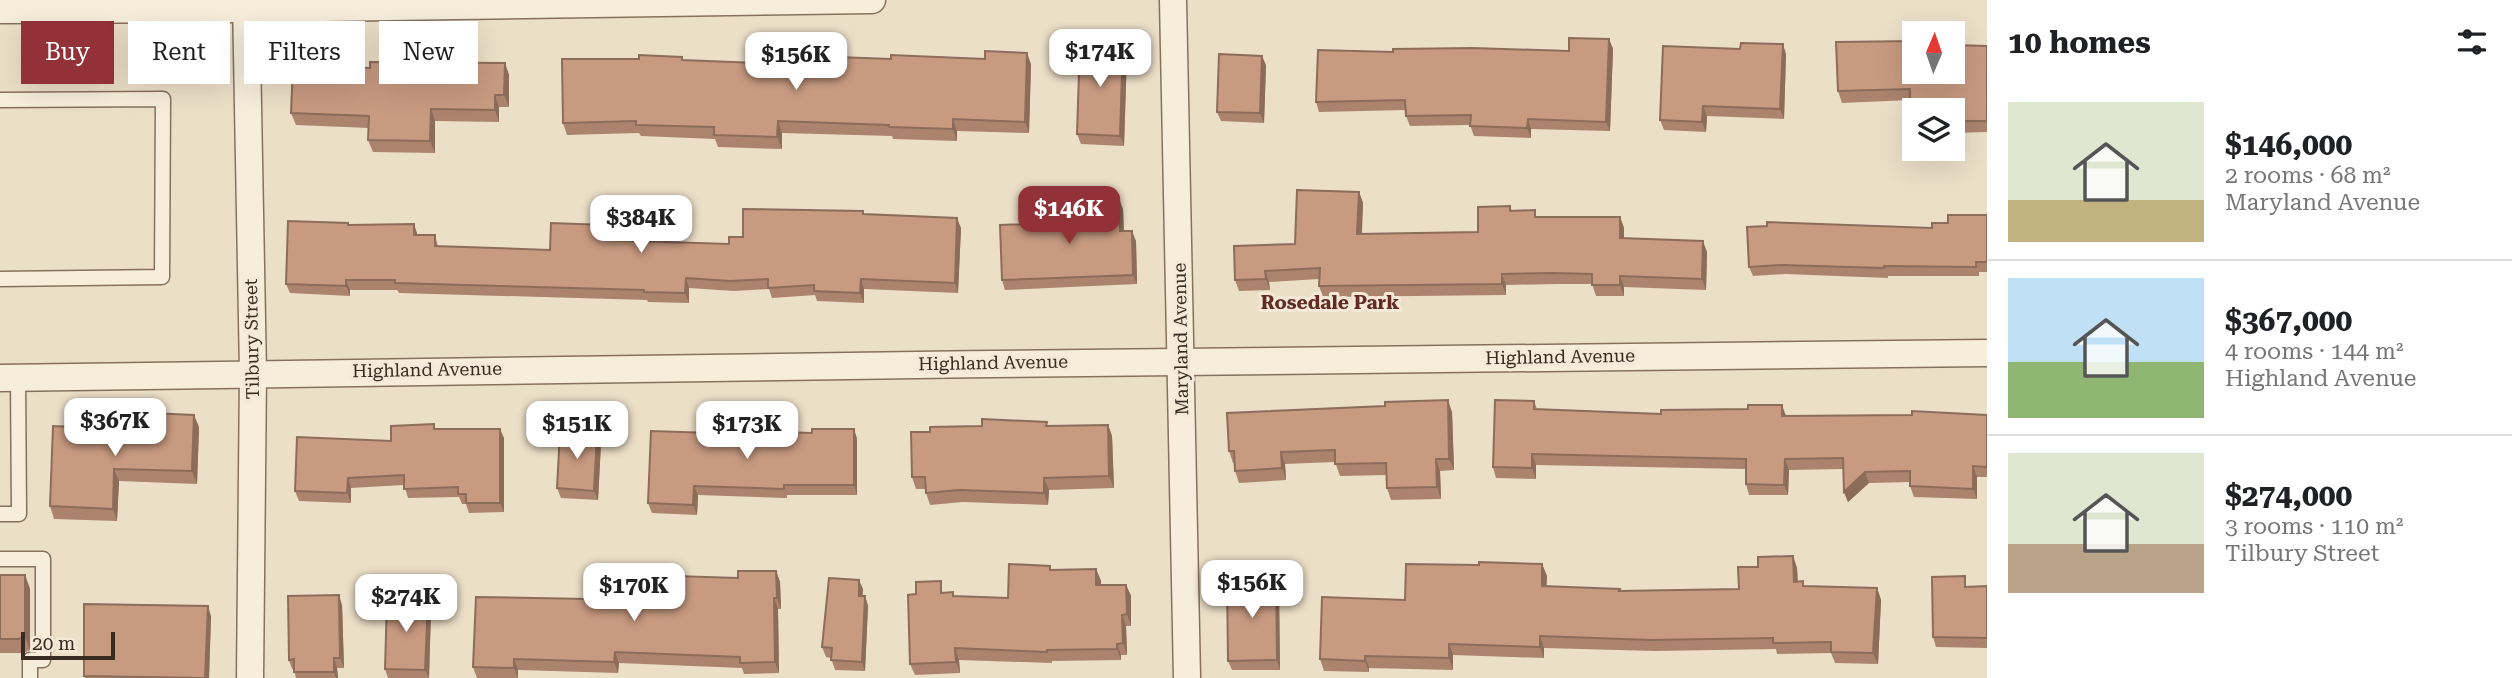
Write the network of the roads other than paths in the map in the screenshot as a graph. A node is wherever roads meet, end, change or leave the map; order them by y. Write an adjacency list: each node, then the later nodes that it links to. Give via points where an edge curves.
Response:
1 (872, 0): 3 (street)
2 (1173, 0): 8 (street, Maryland Avenue)
3 (247, 5): 4 (street); 9 (street, Tilbury Street)
4 (0, 10)
5 (0, 100): 6 (lane, via 163,99 162,277)
6 (0, 279)
7 (1987, 354): 8 (street, Highland Avenue)
8 (1182, 361): 9 (street, Highland Avenue); 15 (street, Maryland Avenue)
9 (253, 373): 10 (street, Highland Avenue); 14 (street, Tilbury Street)
10 (9, 378): 11 (lane, via 19,514)
11 (0, 514)
12 (0, 559): 13 (lane, via 43,559 43,660 30,660)
13 (30, 678)
14 (250, 678)
15 (1187, 678)

